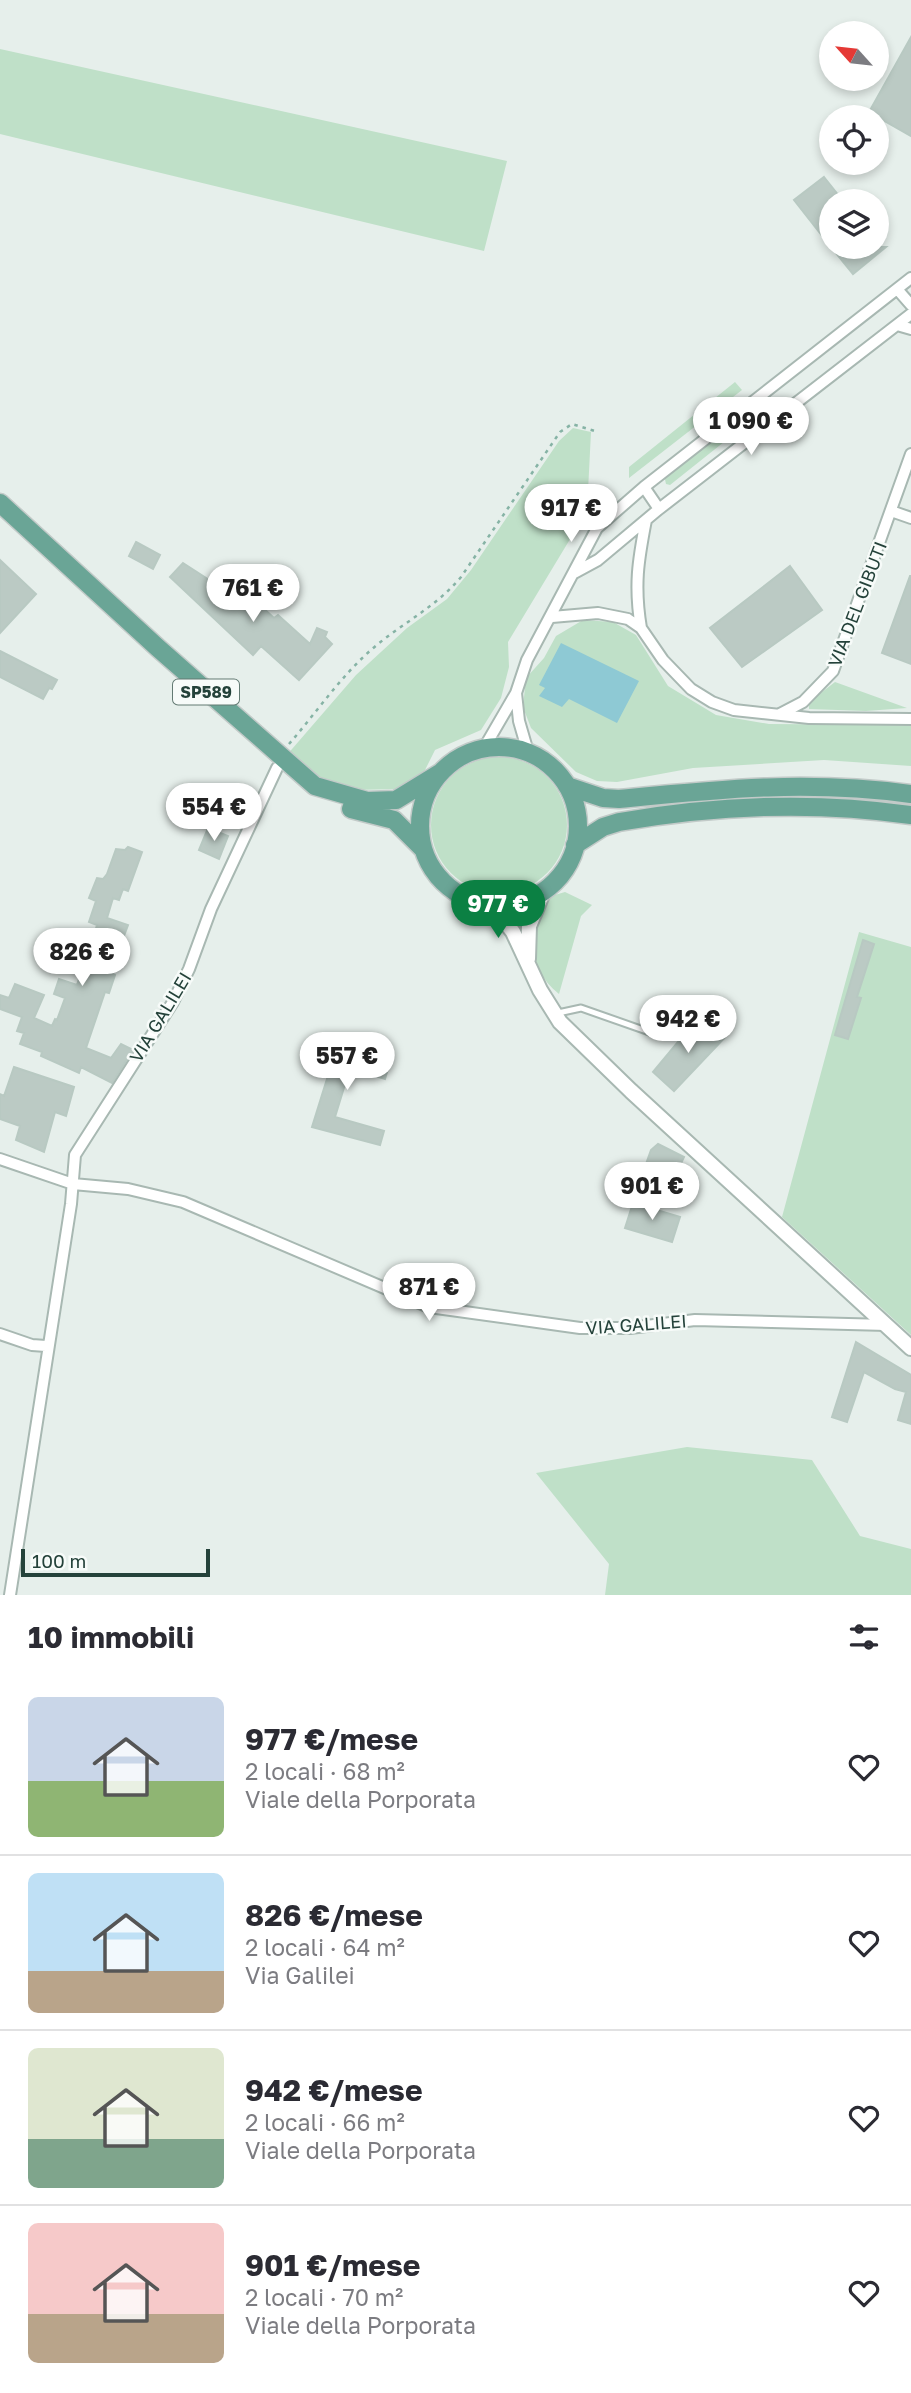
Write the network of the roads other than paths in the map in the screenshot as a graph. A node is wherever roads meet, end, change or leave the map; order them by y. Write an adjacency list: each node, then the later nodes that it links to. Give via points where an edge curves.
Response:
1 (911, 278): 2 (street)
2 (897, 289): 3 (street); 8 (street)
3 (911, 305)
4 (911, 314): 5 (street)
5 (897, 324): 6 (street); 10 (street)
6 (911, 329)
7 (911, 454): 11 (street, VIA DEL GIBUTI)
8 (644, 487): 10 (street); 15 (street, via 597,528)
9 (0, 503): 23 (main road, SP589)
10 (659, 509): 14 (street)
11 (891, 511): 12 (street); 19 (street, VIA DEL GIBUTI, via 833,671 803,702)
12 (911, 518)
13 (0, 519): 23 (main road, SP589)
14 (646, 520): 15 (street, via 598,560); 17 (street, via 636,573)
15 (574, 573): 16 (street)
16 (552, 617): 17 (street, via 614,615); 18 (street, via 527,660)
17 (641, 628): 19 (street, via 691,689 734,710)
18 (516, 694): 21 (street); 22 (street)
19 (779, 714): 20 (street)
20 (911, 719)
21 (484, 748): 22 (main road, SP589); 24 (main road, SP589, via 453,761)
22 (528, 752): 25 (main road, SP589, via 550,766)
23 (277, 762): 24 (main road, SP589, via 315,786 367,801 396,800); 29 (main road, SP589, via 307,793 324,802 394,820); 36 (street, VIA GALILEI, via 211,909 190,969 78,1147)
24 (440, 773): 29 (main road, SP589, via 422,806)
25 (567, 786): 26 (main road, SP589, via 619,799 775,785); 28 (main road, SP589, via 578,825)
26 (911, 794)
27 (911, 815): 28 (main road, via 828,806 724,808 619,822)
28 (575, 845): 30 (main road, SP589, via 558,878)
29 (422, 848): 31 (main road, SP589, via 432,870 448,887 469,900)
30 (544, 890): 31 (main road, SP589, via 528,899); 32 (street, via 529,926)
31 (492, 905): 32 (street)
32 (527, 960): 33 (street)
33 (555, 1014): 34 (lane, via 581,1009); 37 (street, via 631,1091)
34 (655, 1034)
35 (0, 1159): 36 (street, VIA GALILEI)
36 (73, 1184): 37 (street, VIA GALILEI, via 128,1189 183,1202 429,1307 580,1328 695,1320); 39 (street, VIA GALILEI)
37 (887, 1325): 40 (street)
38 (0, 1334): 39 (street)
39 (46, 1346): 41 (street, VIA GALILEI)
40 (911, 1348)
41 (10, 1595)

